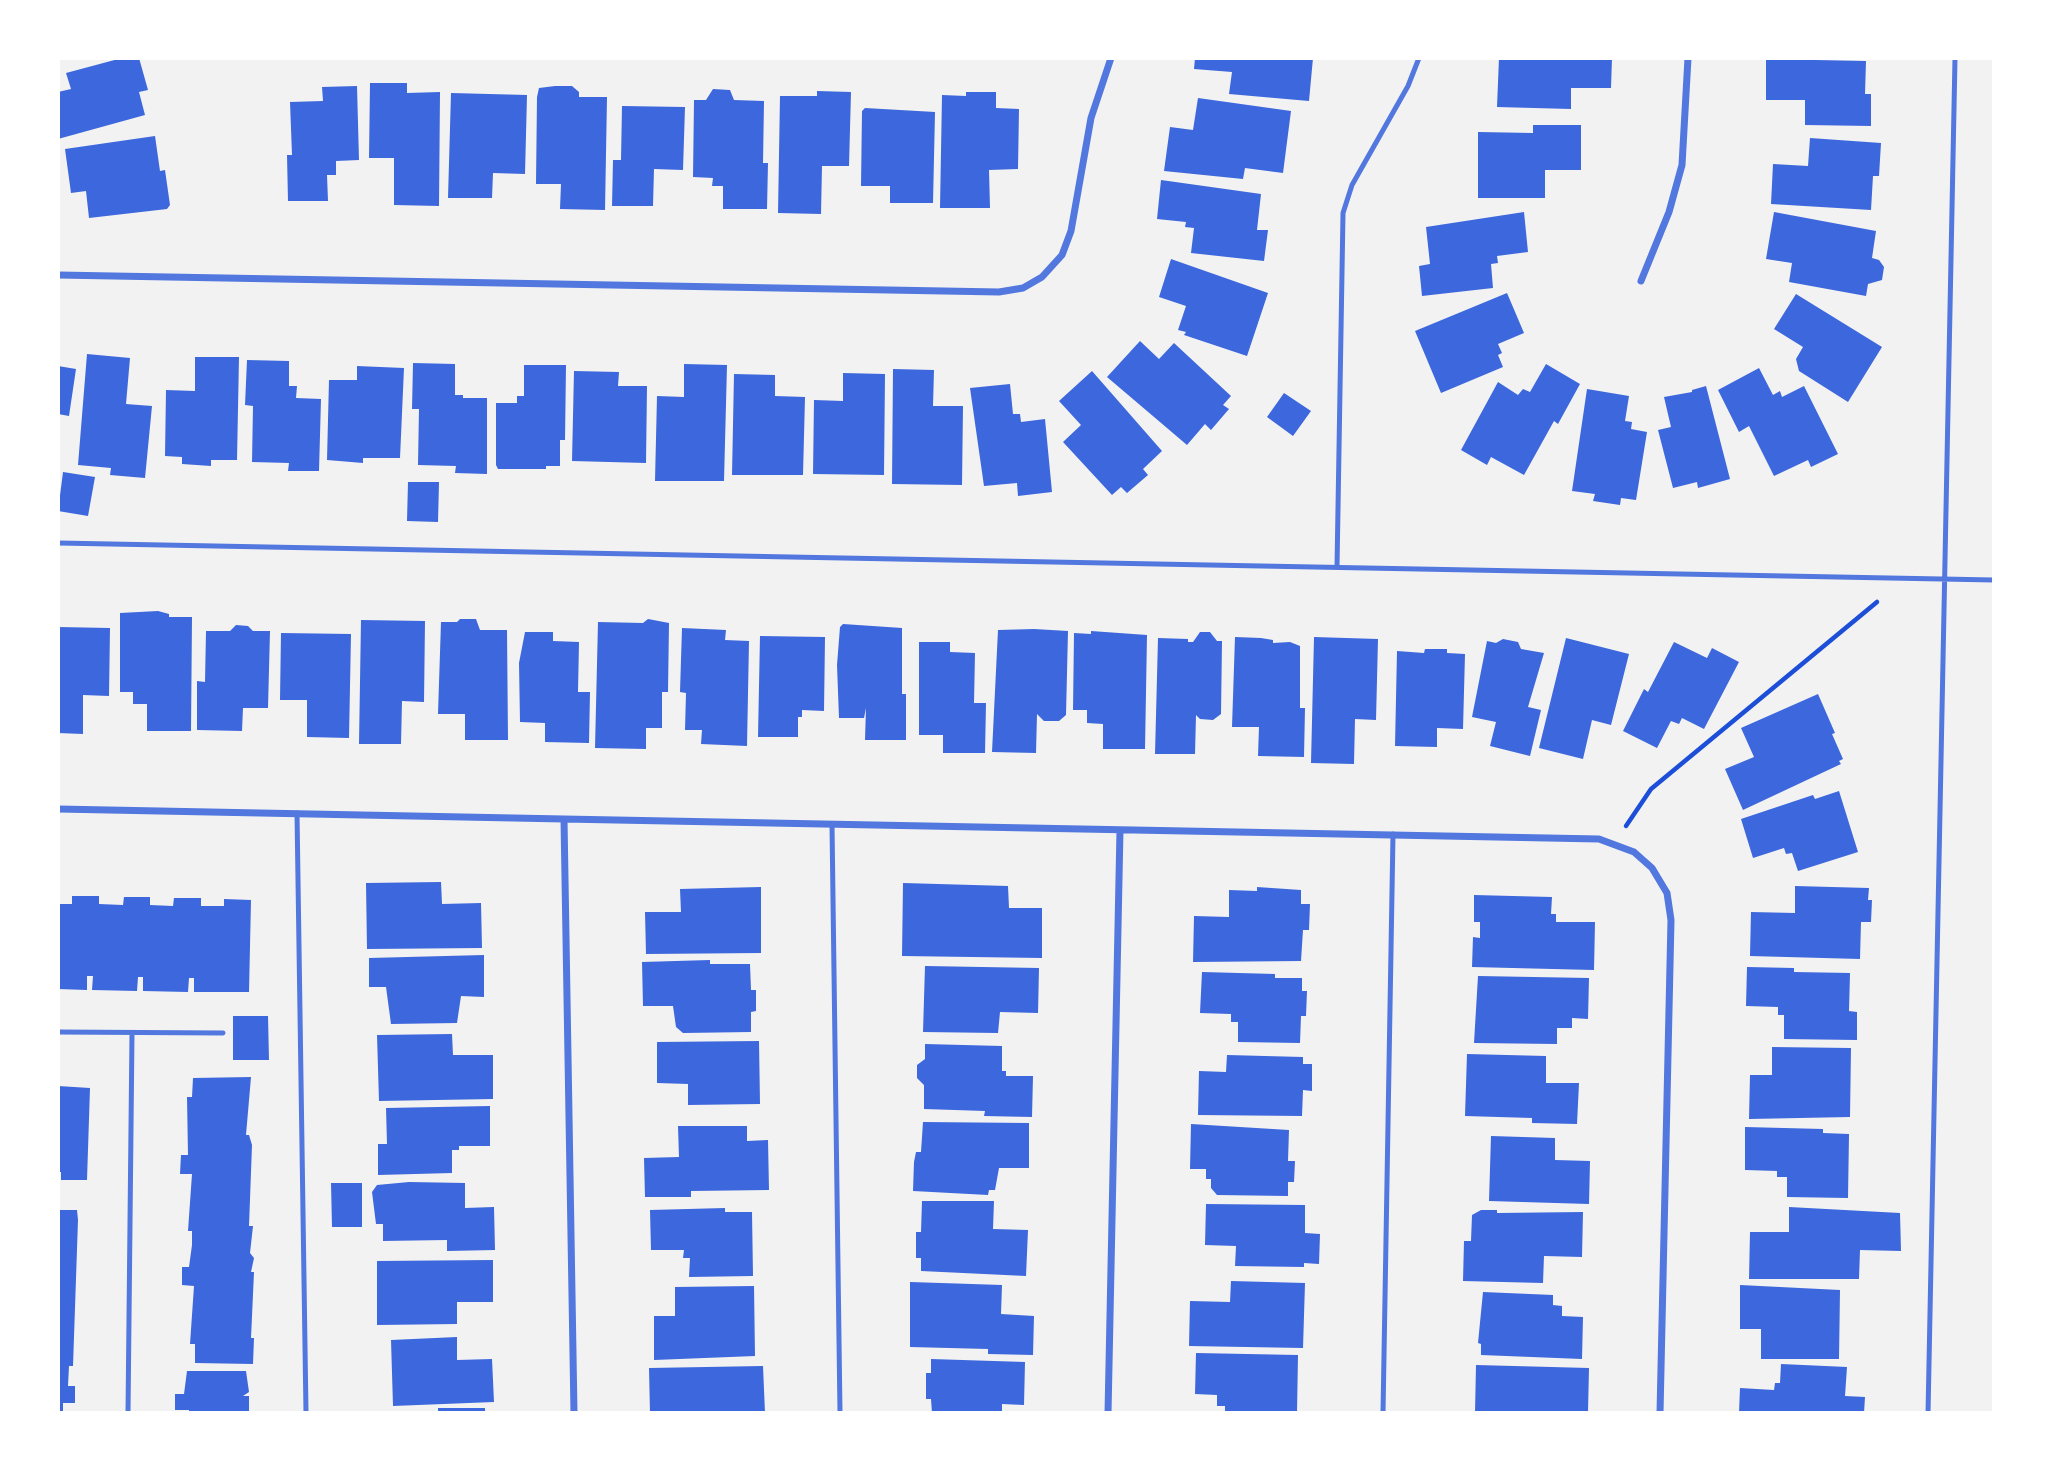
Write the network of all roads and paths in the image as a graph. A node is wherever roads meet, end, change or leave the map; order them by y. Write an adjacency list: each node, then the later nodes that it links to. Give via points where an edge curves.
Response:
1 (1111, 58): 5 (street, via 1091,118 1071,231 1062,255 1042,277 1023,288 985,292)
2 (1419, 58): 8 (lane, via 1352,185 1343,213)
3 (1688, 58): 6 (street, via 1682,165)
4 (1955, 58): 10 (lane)
5 (58, 275)
6 (1641, 281)
7 (58, 543): 8 (lane)
8 (1337, 567): 9 (lane)
9 (1916, 576): 10 (lane); 18 (path, via 1868,609 1651,789)
10 (1946, 579): 11 (lane); 29 (lane)
11 (1994, 580)
12 (58, 809): 13 (street)
13 (297, 813): 14 (street); 23 (lane)
14 (564, 819): 15 (street); 24 (street)
15 (832, 825): 16 (street); 25 (lane)
16 (1120, 830): 17 (street); 26 (street)
17 (1393, 834): 18 (street); 27 (lane)
18 (1615, 843): 28 (street, via 1652,868 1667,893 1671,920)
19 (58, 1032): 20 (lane)
20 (132, 1033): 21 (lane); 22 (lane)
21 (223, 1033)
22 (128, 1413)
23 (306, 1413)
24 (574, 1413)
25 (840, 1413)
26 (1108, 1413)
27 (1383, 1413)
28 (1660, 1413)
29 (1928, 1413)

